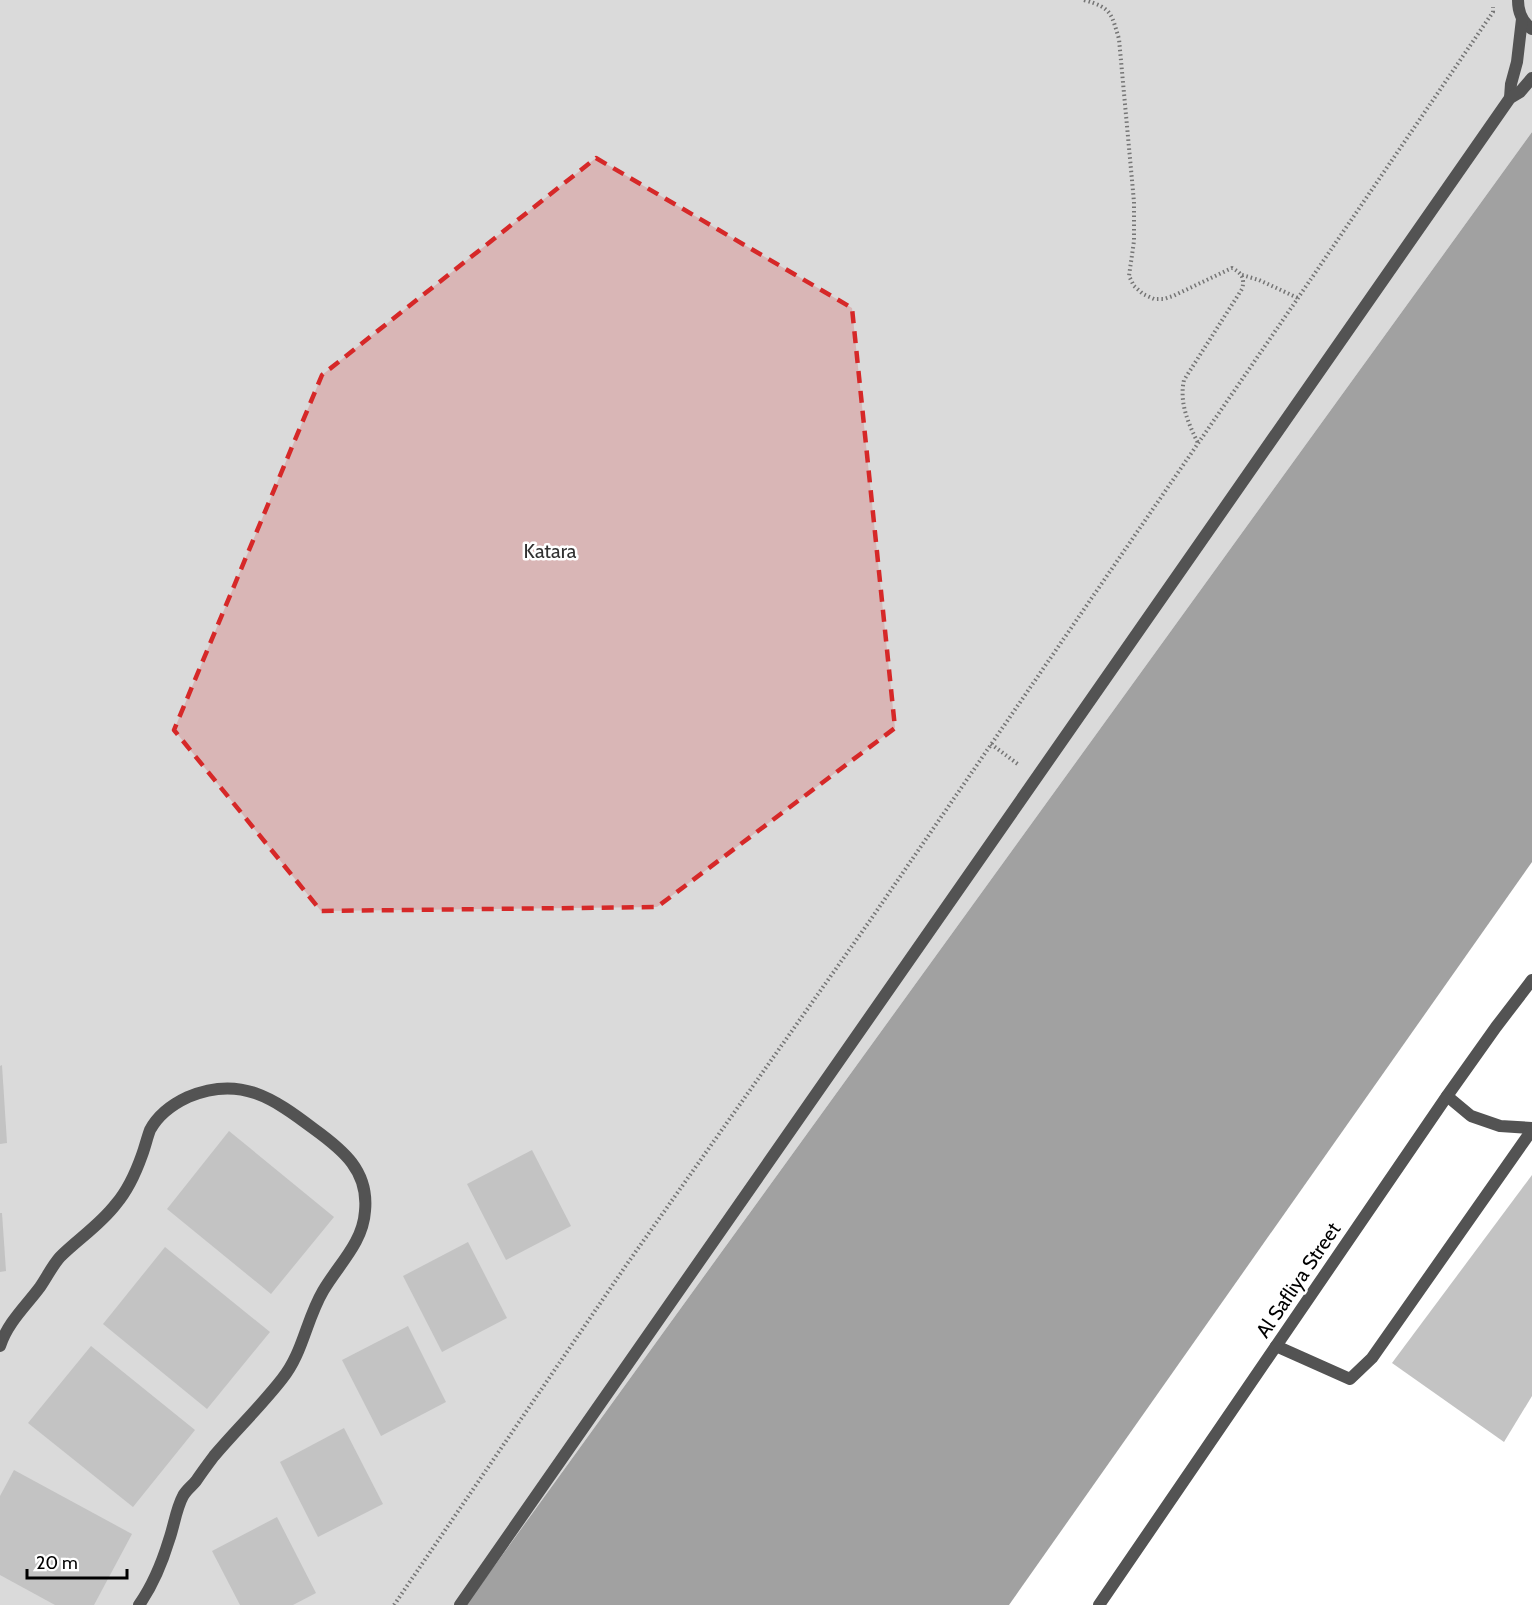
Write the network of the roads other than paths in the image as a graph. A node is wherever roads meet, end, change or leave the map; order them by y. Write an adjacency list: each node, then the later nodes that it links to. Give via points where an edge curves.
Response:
1 (1518, 0): 2 (street)
2 (1522, 19): 3 (street); 5 (street)
3 (1532, 29)
4 (1532, 78): 5 (street)
5 (1510, 98): 12 (street)
6 (1532, 980): 7 (street, Al Safliya Street)
7 (1447, 1096): 8 (street, via 1471,1116 1500,1126); 10 (street, Al Safliya Street)
8 (1532, 1129): 10 (street, via 1372,1358 1350,1378)
9 (0, 1346): 11 (street, via 3,1336 58,1259 116,1204 131,1180 150,1130 162,1114 180,1101 218,1089 257,1093 275,1101 340,1148 360,1175 366,1208 358,1237 322,1293 292,1365 183,1495 160,1566)
10 (1276, 1346): 13 (street, Al Safliya Street)
11 (139, 1605)
12 (460, 1605)
13 (1099, 1605)

